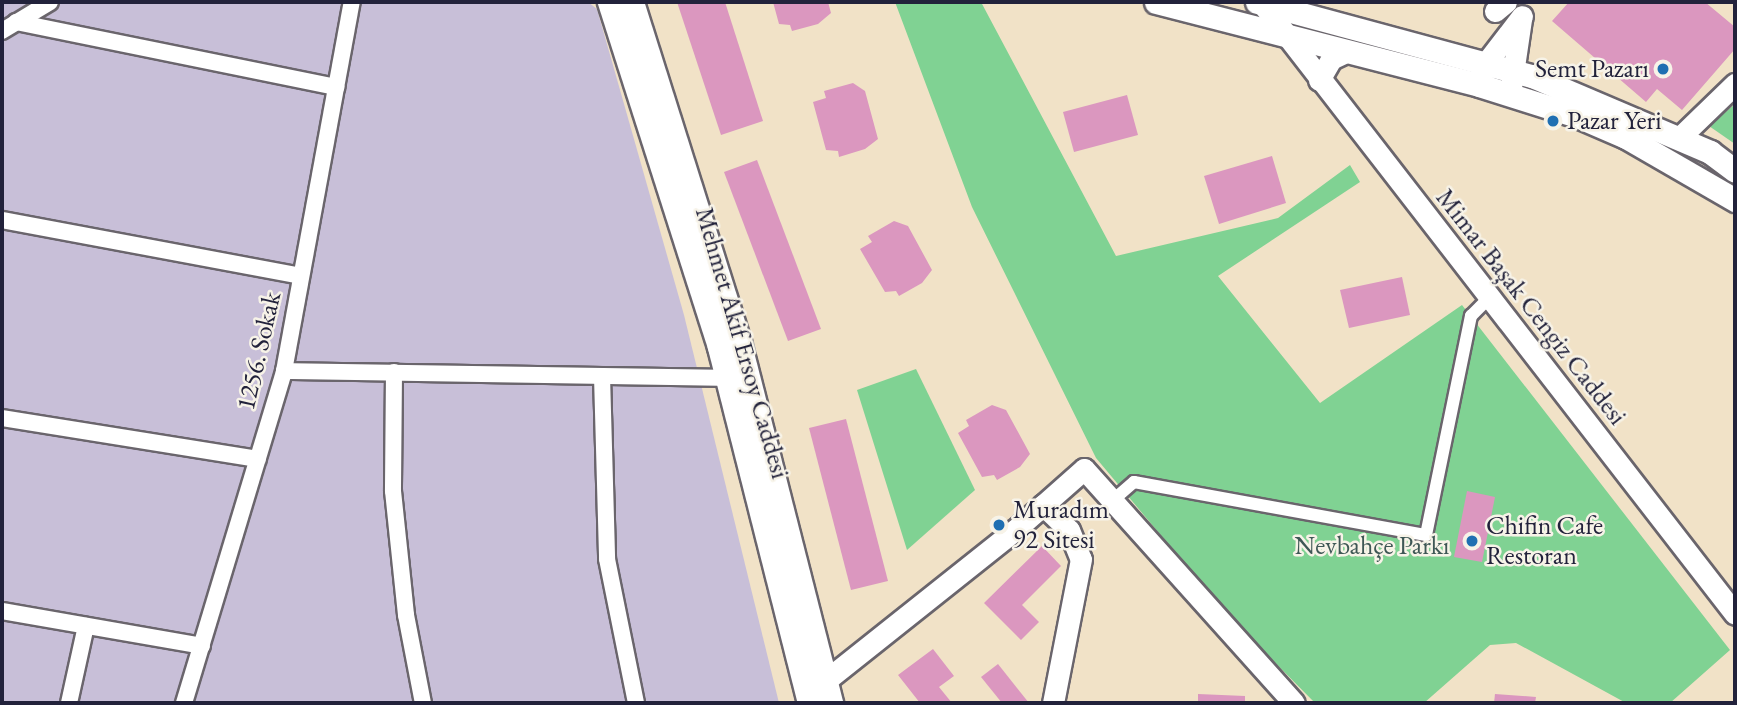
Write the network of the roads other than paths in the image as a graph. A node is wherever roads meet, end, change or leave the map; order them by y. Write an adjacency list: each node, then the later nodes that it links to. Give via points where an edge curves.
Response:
1 (50, 2): 8 (street)
2 (352, 2): 15 (street, 1256. Sokak)
3 (609, 2): 26 (main road, Mehmet Akif Ersoy Caddesi)
4 (632, 2): 35 (main road, Mehmet Akif Ersoy Caddesi, via 739,341)
5 (1156, 2): 9 (main road)
6 (1256, 2): 9 (street, Mimar Başak Cengiz Caddesi); 12 (main road)
7 (1526, 9): 11 (street); 12 (street)
8 (9, 27): 15 (street)
9 (1283, 35): 10 (main road); 13 (street, Mimar Başak Cengiz Caddesi)
10 (1346, 52): 12 (main road); 13 (street, via 1331,59)
11 (1515, 72): 12 (main road); 16 (street); 17 (main road)
12 (1483, 74): 16 (main road)
13 (1319, 80): 22 (street, Mimar Başak Cengiz Caddesi)
14 (1735, 84): 17 (street)
15 (336, 87): 21 (street, 1256. Sokak)
16 (1509, 95): 19 (main road, via 1626,137)
17 (1679, 138): 18 (main road, via 1710,152)
18 (1735, 171)
19 (1735, 200)
20 (2, 220): 21 (street)
21 (301, 276): 23 (street, 1256. Sokak)
22 (1489, 298): 29 (street, via 1471,316 1426,535 1134,482); 32 (street, Mimar Başak Cengiz Caddesi)
23 (284, 370): 24 (street); 28 (street, 1256. Sokak)
24 (394, 372): 25 (street); 38 (street, via 393,491 406,615)
25 (602, 376): 26 (street); 39 (street, via 607,558)
26 (726, 378): 35 (main road, Mehmet Akif Ersoy Caddesi)
27 (2, 418): 28 (street)
28 (258, 459): 34 (street, 1256. Sokak)
29 (1112, 500): 30 (street, via 1084,469); 42 (street)
30 (1043, 505): 35 (street); 41 (street, via 1069,530 1081,559)
31 (2, 611): 33 (street)
32 (1735, 614)
33 (86, 626): 34 (street); 36 (street)
34 (202, 646): 37 (street, 1256. Sokak)
35 (813, 691): 40 (main road, Mehmet Akif Ersoy Caddesi)
36 (69, 703)
37 (184, 703)
38 (423, 703)
39 (636, 703)
40 (831, 703)
41 (1053, 703)
42 (1294, 703)

